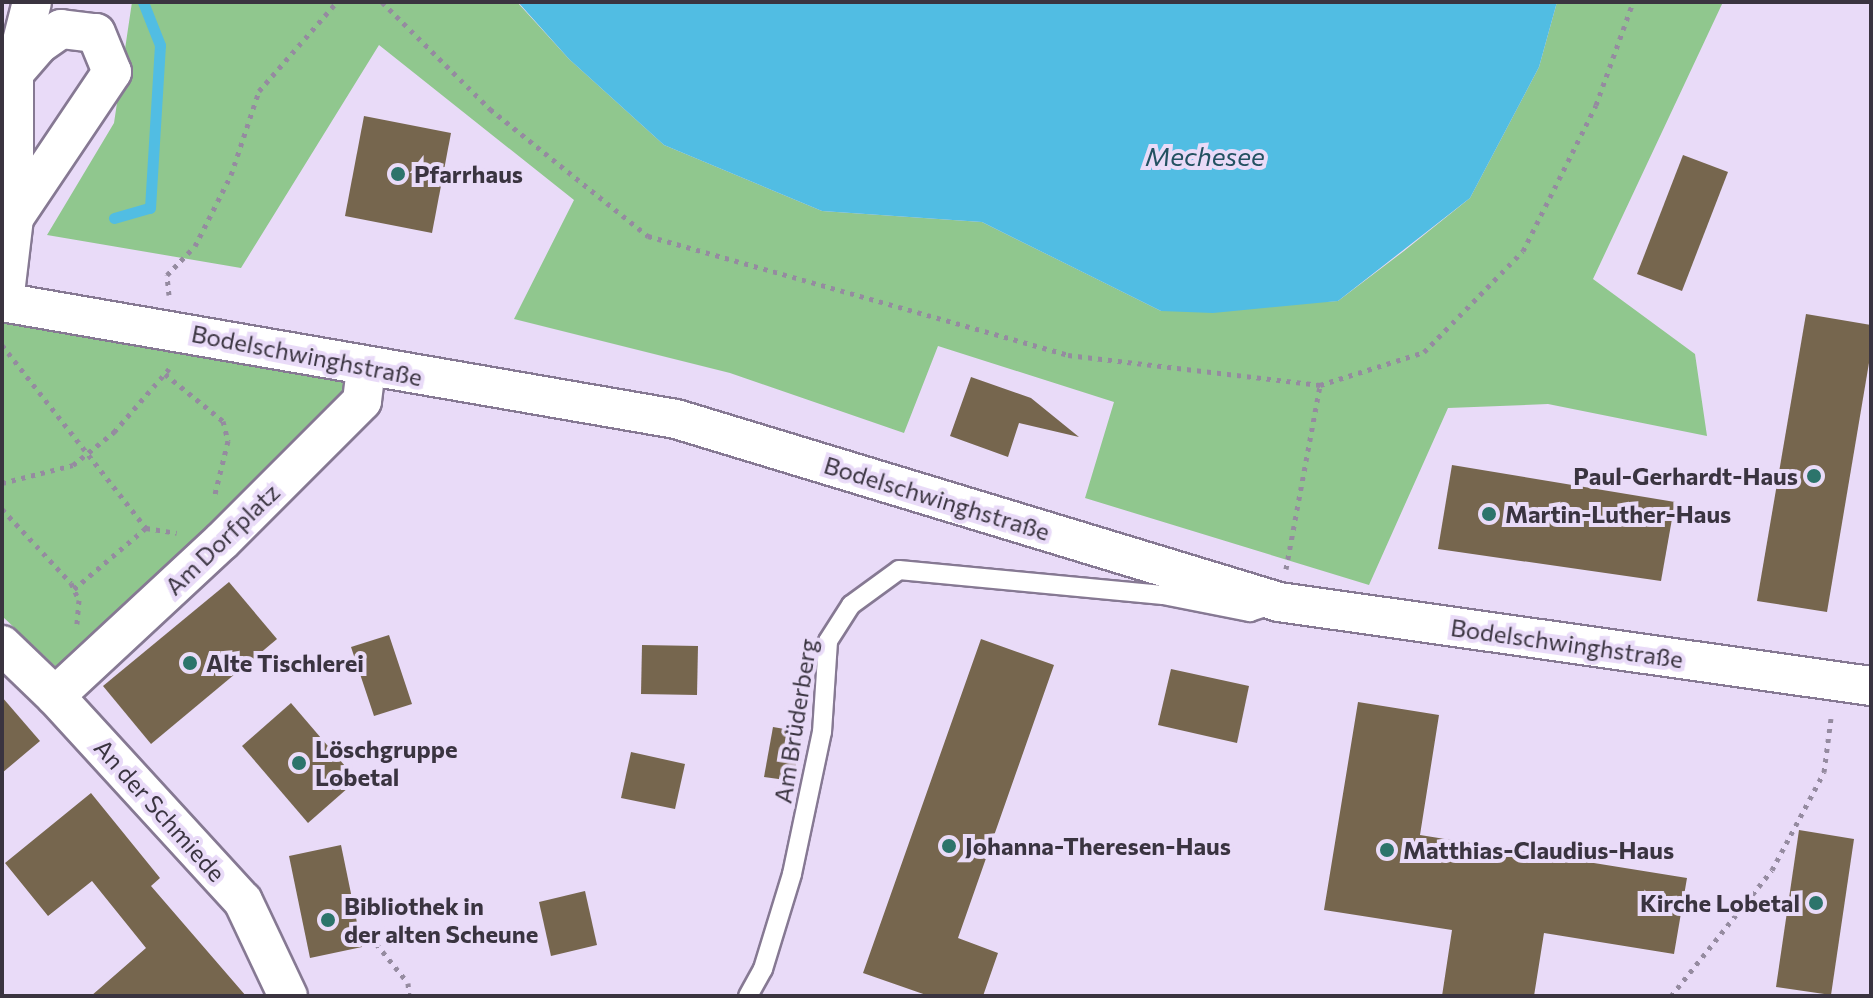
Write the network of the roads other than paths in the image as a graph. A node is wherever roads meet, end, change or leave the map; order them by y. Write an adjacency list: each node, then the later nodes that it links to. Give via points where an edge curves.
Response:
1 (32, 2): 2 (street, Bodelschwinghstraße)
2 (14, 73): 3 (street, Bodelschwinghstraße); 3 (street, Bodelschwinghstraße, via 38,45 61,29 96,33 112,72)
3 (14, 218): 4 (street, Bodelschwinghstraße)
4 (3, 302): 5 (street, Bodelschwinghstraße)
5 (366, 367): 6 (street, Bodelschwinghstraße, via 676,419); 9 (street, Am Dorfplatz, via 362,401 218,545)
6 (1279, 602): 8 (street, Bodelschwinghstraße); 11 (lane, Am Brüderberg, via 1250,612 1163,595 899,570 851,605 828,641 822,732 792,874 763,969)
7 (2, 645): 9 (street, An der Schmiede)
8 (1854, 684)
9 (55, 696): 10 (street, An der Schmiede, via 243,901)
10 (288, 996)
11 (748, 996)

